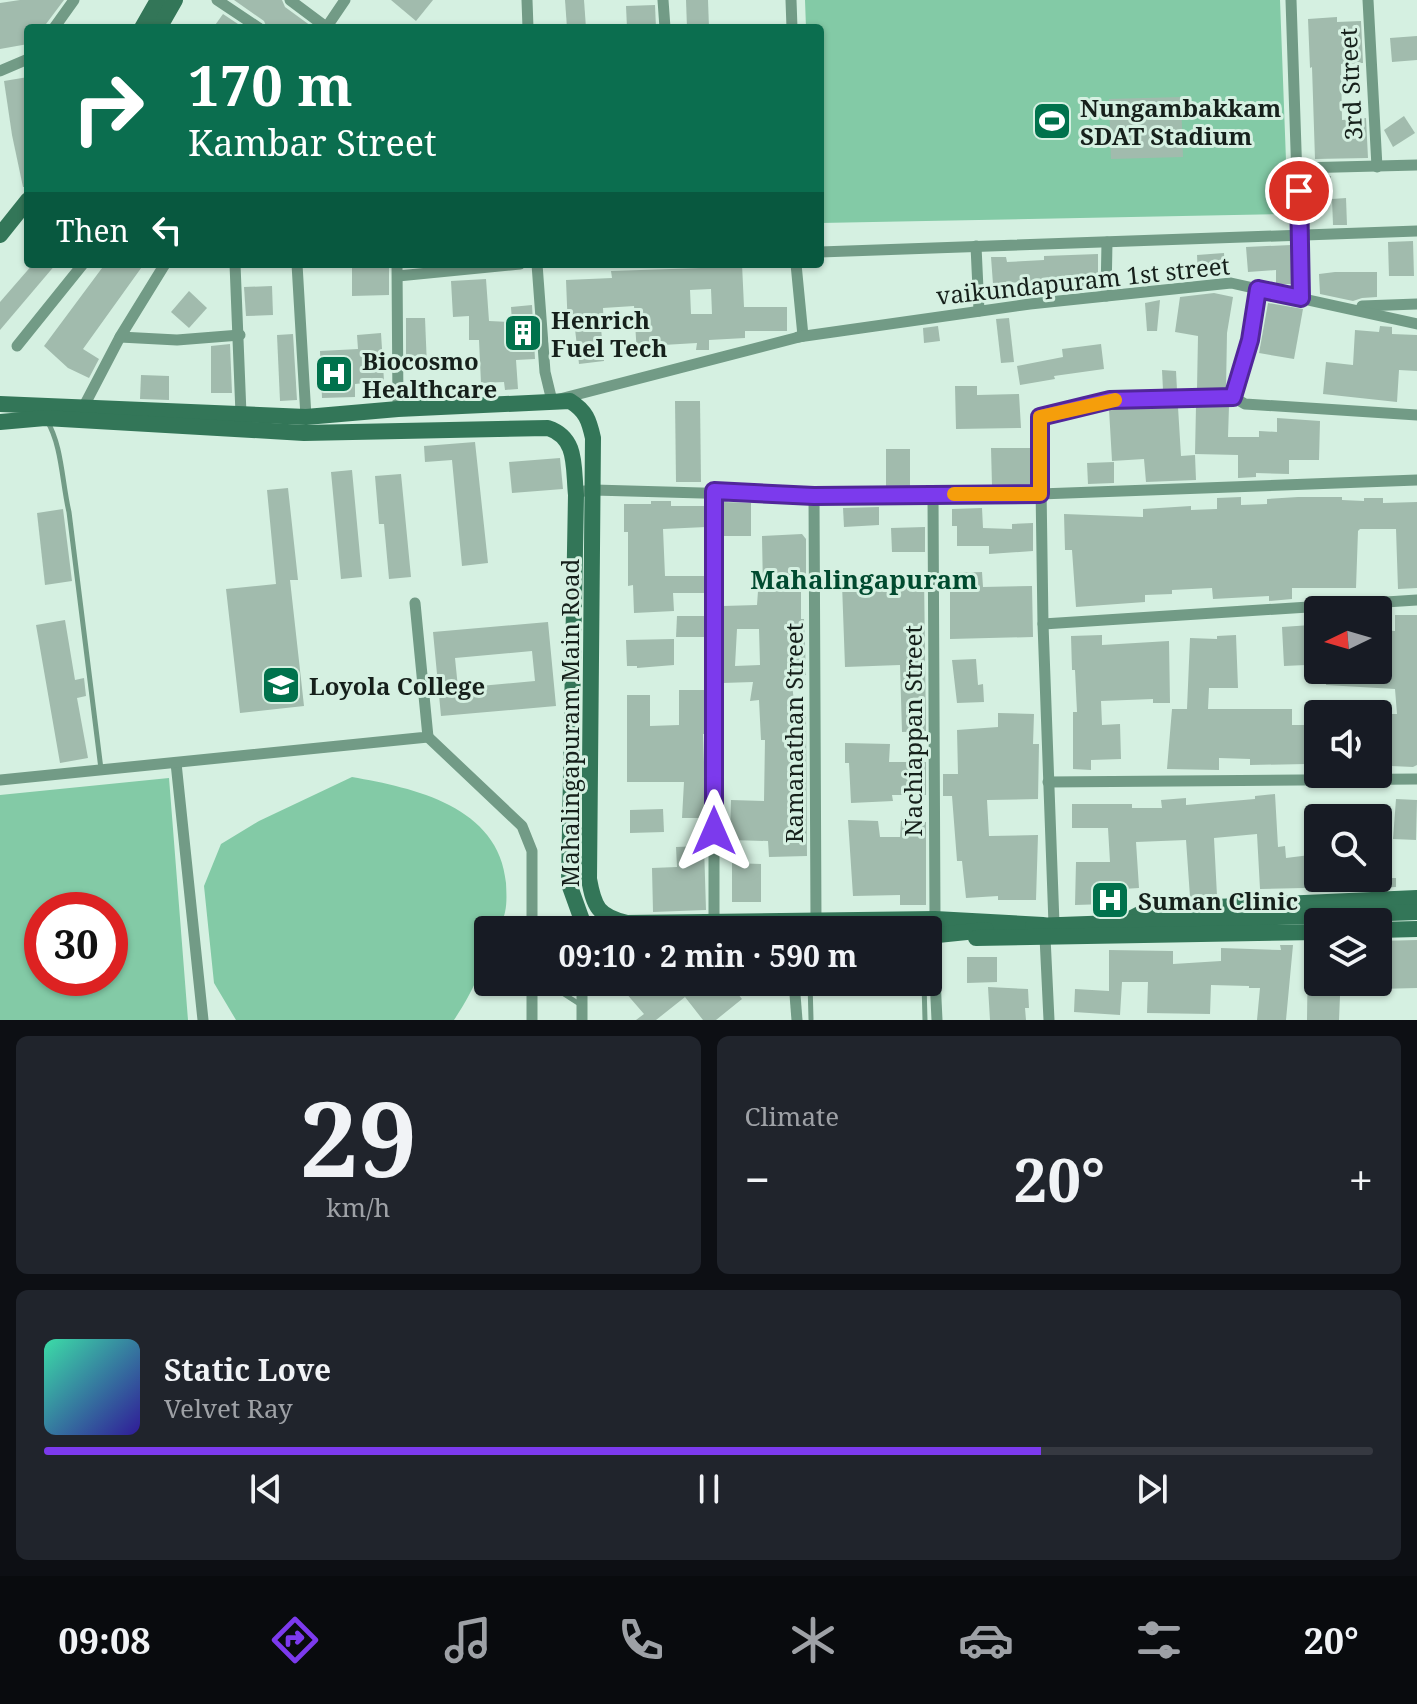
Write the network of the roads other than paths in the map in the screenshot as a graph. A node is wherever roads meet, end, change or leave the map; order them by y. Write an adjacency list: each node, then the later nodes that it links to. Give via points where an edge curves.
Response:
1 (74, 0): 12 (street)
2 (158, 0): 13 (main road)
3 (175, 0): 14 (main road)
4 (217, 0): 15 (street)
5 (290, 0): 16 (street)
6 (345, 0): 17 (street)
7 (527, 0): 18 (street)
8 (663, 0): 19 (street)
9 (791, 0): 20 (street)
10 (1291, 0): 25 (street)
11 (1368, 0): 24 (street, 3rd Street)
12 (57, 24)
13 (144, 24)
14 (161, 24)
15 (253, 24)
16 (321, 24)
17 (329, 24)
18 (528, 24)
19 (665, 24)
20 (792, 24)
21 (24, 61): 22 (street)
22 (0, 71)
23 (1417, 165): 24 (street)
24 (1377, 167): 25 (street)
25 (1298, 168): 30 (street)
26 (24, 205): 29 (main road)
27 (24, 219): 29 (main road)
28 (1417, 231): 30 (street)
29 (2, 234)
30 (1301, 236): 31 (street); 44 (street)
31 (1107, 242): 32 (street); 43 (street)
32 (976, 246): 33 (street); 47 (street)
33 (824, 252)
34 (80, 268): 52 (street)
35 (163, 268): 50 (street)
36 (235, 268): 49 (street)
37 (297, 268): 60 (street)
38 (439, 268): 41 (street)
39 (537, 268): 54 (street)
40 (796, 268): 51 (street, via 803,336)
41 (398, 270): 57 (street)
42 (1258, 289): 43 (street, vaikundapuram 1st street, via 1231,283); 44 (street, vaikundapuram 1st street); 53 (street)
43 (1106, 296): 47 (street, vaikundapuram 1st street)
44 (1301, 298): 46 (street, vaikundapuram 1st street)
45 (1417, 304): 46 (street)
46 (1348, 307): 48 (street, vaikundapuram 1st street)
47 (979, 311): 51 (street, vaikundapuram 1st street)
48 (1417, 324)
49 (240, 335): 50 (street); 58 (street)
50 (120, 337): 56 (street)
51 (798, 337): 54 (street, vaikundapuram 1st street)
52 (17, 346)
53 (1233, 397): 59 (street, via 1245,404); 69 (street, via 1110,400 1040,417)
54 (552, 401): 57 (main road, Mahalingapuram Main Road); 63 (main road); 65 (main road, Mahalingapuram Main Road, via 570,401 589,420)
55 (0, 404): 56 (main road, Mahalingapuram Main Road)
56 (84, 406): 58 (main road, Mahalingapuram Main Road)
57 (398, 409): 60 (main road, Mahalingapuram Main Road)
58 (241, 414): 60 (main road, Mahalingapuram Main Road)
59 (1417, 415)
60 (306, 417)
61 (45, 418): 62 (main road); 63 (main road, via 304,433); 76 (lane, via 56,435 69,512)
62 (0, 422)
63 (548, 428): 67 (main road, Mahalingapuram Main Road, via 561,432 571,448)
64 (1417, 480): 69 (street)
65 (594, 490): 66 (street); 67 (street); 84 (main road, Mahalingapuram Main Road, via 589,879 594,904)
66 (714, 491): 70 (street); 85 (street)
67 (576, 492): 83 (main road, Mahalingapuram Main Road, via 569,884)
68 (933, 494): 69 (street); 70 (street); 87 (street, Nachiappan Street)
69 (1040, 494): 73 (street)
70 (814, 496): 86 (street, Ramanathan Street)
71 (1417, 600): 73 (street)
72 (415, 603): 74 (street)
73 (1043, 624): 79 (street)
74 (428, 737): 75 (street); 82 (street, via 522,826 532,851)
75 (176, 763): 76 (street); 103 (street)
76 (101, 770): 78 (street)
77 (1417, 779): 79 (street)
78 (0, 780)
79 (1048, 782): 89 (street)
80 (1417, 898): 88 (main road, via 1147,910)
81 (1417, 912): 88 (main road, Mahalingapuram Main Road)
82 (532, 916)
83 (581, 916)
84 (606, 916)
85 (714, 916)
86 (816, 916)
87 (932, 916)
88 (1123, 923): 89 (main road, Mahalingapuram Main Road)
89 (1047, 928): 91 (main road, Mahalingapuram Main Road); 93 (main road); 109 (street)
90 (1417, 929): 92 (main road)
91 (942, 930)
92 (1392, 930)
93 (1304, 932)
94 (532, 996): 104 (street)
95 (567, 996): 101 (lane)
96 (582, 996): 101 (street)
97 (795, 996): 106 (street)
98 (810, 996): 102 (lane)
99 (924, 996): 107 (lane)
100 (936, 996): 108 (street, Nachiappan Street)
101 (582, 1006): 105 (street)
102 (811, 1019)
103 (203, 1020)
104 (532, 1020)
105 (582, 1020)
106 (797, 1020)
107 (925, 1020)
108 (937, 1020)
109 (1049, 1020)

